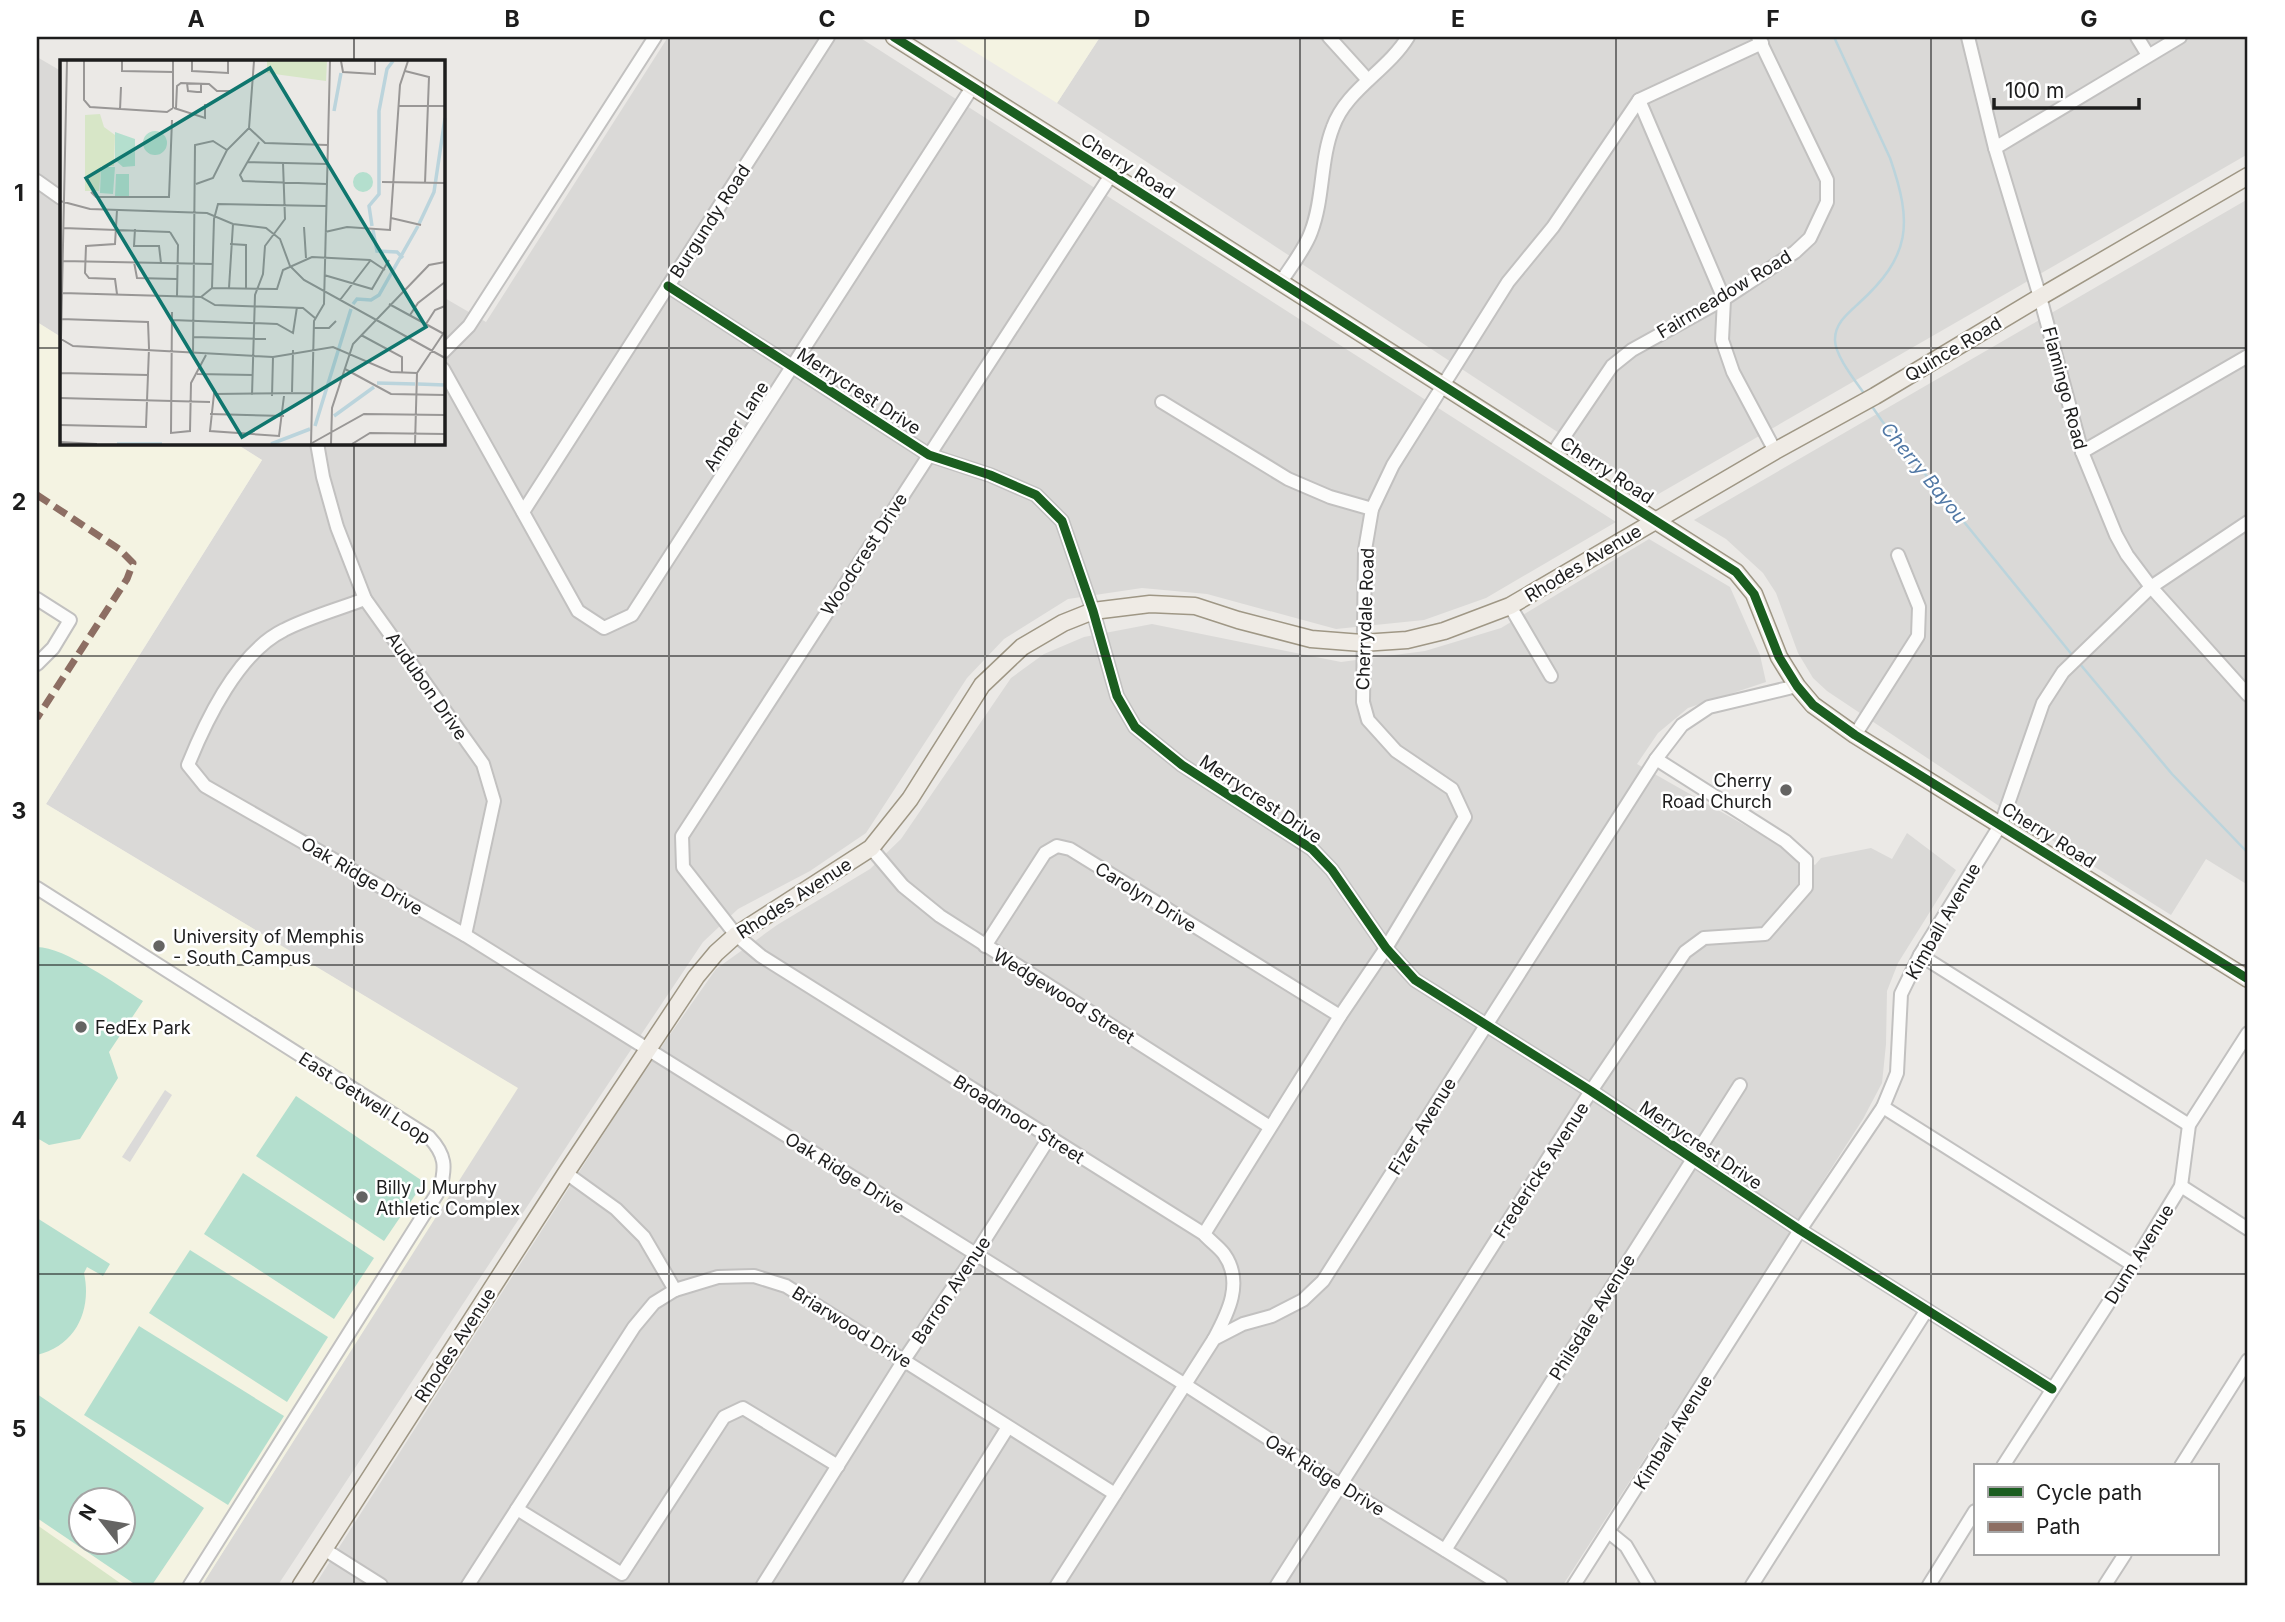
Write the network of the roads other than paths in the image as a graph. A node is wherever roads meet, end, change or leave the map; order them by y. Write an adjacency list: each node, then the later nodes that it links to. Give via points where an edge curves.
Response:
1 (655, 37): 23 (street, via 469,326)
2 (828, 37): 20 (street, Burgundy Road)
3 (894, 37): 12 (main road, Cherry Road)
4 (1329, 37): 11 (street)
5 (1408, 37): 11 (street, via 1398,54)
6 (1968, 37): 14 (street, Flamingo Road)
7 (2137, 37): 10 (street)
8 (2180, 37): 10 (street)
9 (1760, 40): 13 (street); 22 (street, Fairmeadow Road, via 1827,180 1827,202 1810,238 1795,253)
10 (2148, 55): 14 (street)
11 (1368, 80): 19 (street, via 1333,125 1311,234)
12 (972, 86): 15 (main road, Cherry Road); 25 (street, Amber Lane)
13 (1639, 100): 22 (street); 27 (street, Cherrydale Road, via 1553,228 1508,282)
14 (1995, 148): 21 (street, Flamingo Road)
15 (1111, 174): 19 (main road, Cherry Road); 33 (street, Woodcrest Drive)
16 (2248, 176): 21 (main road, Quince Road)
17 (37, 181): 18 (street)
18 (60, 197)
19 (1281, 282): 27 (main road, Cherry Road)
20 (668, 286): 25 (street, Merrycrest Drive); 35 (street, Burgundy Road)
21 (2040, 297): 30 (main road, Quince Road); 31 (street, Flamingo Road)
22 (1724, 299): 30 (street, via 1722,340 1733,372); 32 (street, Fairmeadow Road, via 1612,366)
23 (444, 351)
24 (2248, 356): 31 (street)
25 (793, 367): 33 (street, Merrycrest Drive); 35 (street, Amber Lane, via 632,615 604,628 578,611)
26 (444, 371): 35 (street)
27 (1443, 383): 32 (main road, Cherry Road); 34 (street, Cherrydale Road)
28 (1162, 402): 34 (street, via 1288,479)
29 (317, 444): 41 (street, Audubon Drive, via 337,527)
30 (1775, 451): 36 (main road, Quince Road)
31 (2082, 452): 39 (street, Flamingo Road, via 2116,535)
32 (1553, 453): 36 (main road, Cherry Road)
33 (929, 455): 43 (street, Merrycrest Drive, via 990,474 1036,495 1062,521); 55 (street, Woodcrest Drive, via 682,836 683,867)
34 (1372, 509): 44 (street, Cherrydale Road, via 1365,550)
35 (523, 512)
36 (1656, 520): 42 (main road, Rhodes Avenue); 47 (main road, Cherry Road, via 1736,572 1754,594 1779,657)
37 (2248, 522): 39 (street, Kimball Avenue)
38 (1898, 555): 49 (street, via 1919,607 1918,636)
39 (2151, 587): 48 (street, Flamingo Road); 51 (street, Kimball Avenue, via 2063,672 2043,703)
40 (37, 598): 45 (street, via 70,620)
41 (365, 599): 54 (street, Audubon Drive, via 483,764 494,801); 54 (street, Oak Ridge Drive, via 282,630 247,657 202,729 188,765 205,786)
42 (1510, 606): 44 (main road, Rhodes Avenue, via 1444,631); 46 (street, Rhodes Avenue)
43 (1093, 611): 44 (main road, Rhodes Avenue, via 1150,604 1195,606 1311,639); 52 (main road, Rhodes Avenue, via 1022,647 982,685 910,799); 57 (street, Merrycrest Drive, via 1116,696 1135,727 1182,765 1312,849 1332,870)
44 (1363, 643): 57 (street, Cherrydale Road, via 1363,702 1368,720 1396,751 1451,789 1465,817)
45 (37, 664)
46 (1551, 676)
47 (1797, 686): 49 (main road, Cherry Road, via 1813,705); 50 (street, Fizer Avenue, via 1709,707 1682,724)
48 (2246, 689)
49 (1855, 735): 51 (main road, Cherry Road)
50 (1656, 759): 61 (street, Fizer Avenue); 65 (street, Fredericks Avenue, via 1785,841 1806,860 1806,887 1765,934 1704,938 1685,952)
51 (2001, 824): 58 (street, Kimball Avenue); 59 (main road, Cherry Road)
52 (871, 848): 55 (main road, Rhodes Avenue); 56 (street, Wedgewood Street, via 903,886)
53 (37, 888): 97 (street, East Getwell Loop, via 429,1137 443,1159 445,1172 439,1189)
54 (465, 935): 63 (street, Oak Ridge Drive)
55 (736, 935): 63 (main road, Rhodes Avenue, via 696,977); 69 (street, Broadmoor Street, via 761,956)
56 (985, 946): 60 (street, Carolyn Drive, via 1045,853 1057,846 1070,849); 68 (street, Wedgewood Street)
57 (1385, 948): 60 (street, Cherrydale Road); 61 (street, Merrycrest Drive, via 1415,980)
58 (1920, 956): 66 (street, Kimball Avenue, via 1900,994 1897,1073); 67 (street)
59 (2248, 979)
60 (1339, 1017): 68 (street, Cherrydale Road)
61 (1486, 1025): 65 (street, Merrycrest Drive); 80 (street, Fizer Avenue, via 1324,1281 1303,1300)
62 (2248, 1033): 67 (street, Dunn Avenue)
63 (649, 1049): 71 (main road, Rhodes Avenue); 76 (street, Oak Ridge Drive)
64 (1740, 1084): 70 (street, Philsdale Avenue)
65 (1591, 1091): 70 (street, Merrycrest Drive); 89 (street, Fredericks Avenue)
66 (1883, 1107): 74 (street, Kimball Avenue); 77 (street)
67 (2189, 1125): 72 (street, Dunn Avenue)
68 (1270, 1127): 75 (street, Cherrydale Road)
69 (1049, 1138): 75 (street, Broadmoor Street); 76 (street, Barron Avenue)
70 (1693, 1159): 74 (street, Merrycrest Drive); 95 (street, Philsdale Avenue)
71 (565, 1173): 78 (street, via 616,1209 644,1237); 94 (main road, Rhodes Avenue)
72 (2181, 1186): 73 (street); 77 (street, Dunn Avenue)
73 (2248, 1229)
74 (1800, 1230): 79 (street, Merrycrest Drive); 93 (street, Kimball Avenue)
75 (1204, 1234): 80 (street, Broadmoor Street, via 1224,1255 1233,1275 1230,1309)
76 (975, 1255): 81 (street, Barron Avenue); 83 (street, Oak Ridge Drive)
77 (2133, 1265): 84 (street, Dunn Avenue)
78 (675, 1290): 81 (street, Briarwood Drive, via 718,1277 754,1276 786,1286); 91 (street, via 654,1304 634,1327)
79 (1926, 1311): 84 (street, Merrycrest Drive); 108 (street)
80 (1214, 1339): 83 (street, Fizer Avenue)
81 (904, 1360): 85 (street, Briarwood Drive); 88 (street, Barron Avenue)
82 (2248, 1360): 87 (street)
83 (1184, 1384): 89 (street, Oak Ridge Drive); 90 (street, Fizer Avenue)
84 (2052, 1389): 86 (street, Dunn Avenue)
85 (1008, 1427): 90 (street, Briarwood Drive); 102 (street)
86 (2004, 1464)
87 (2182, 1464)
88 (838, 1466): 91 (street, via 743,1408 724,1418 622,1574); 101 (street, Barron Avenue)
89 (1340, 1485): 95 (street, Oak Ridge Drive); 104 (street, Fredericks Avenue)
90 (1115, 1494): 103 (street, Fizer Avenue)
91 (517, 1508): 100 (street)
92 (1974, 1513): 109 (street)
93 (1610, 1533): 106 (street, Kimball Avenue); 107 (street, via 1626,1546)
94 (324, 1549): 98 (main road, Rhodes Avenue); 99 (street)
95 (1445, 1550): 105 (street, Oak Ridge Drive)
96 (2124, 1556): 110 (street)
97 (190, 1585)
98 (301, 1585)
99 (382, 1585)
100 (468, 1585)
101 (763, 1585)
102 (909, 1585)
103 (1057, 1585)
104 (1277, 1585)
105 (1501, 1585)
106 (1574, 1585)
107 (1649, 1585)
108 (1752, 1585)
109 (1929, 1585)
110 (2105, 1585)

